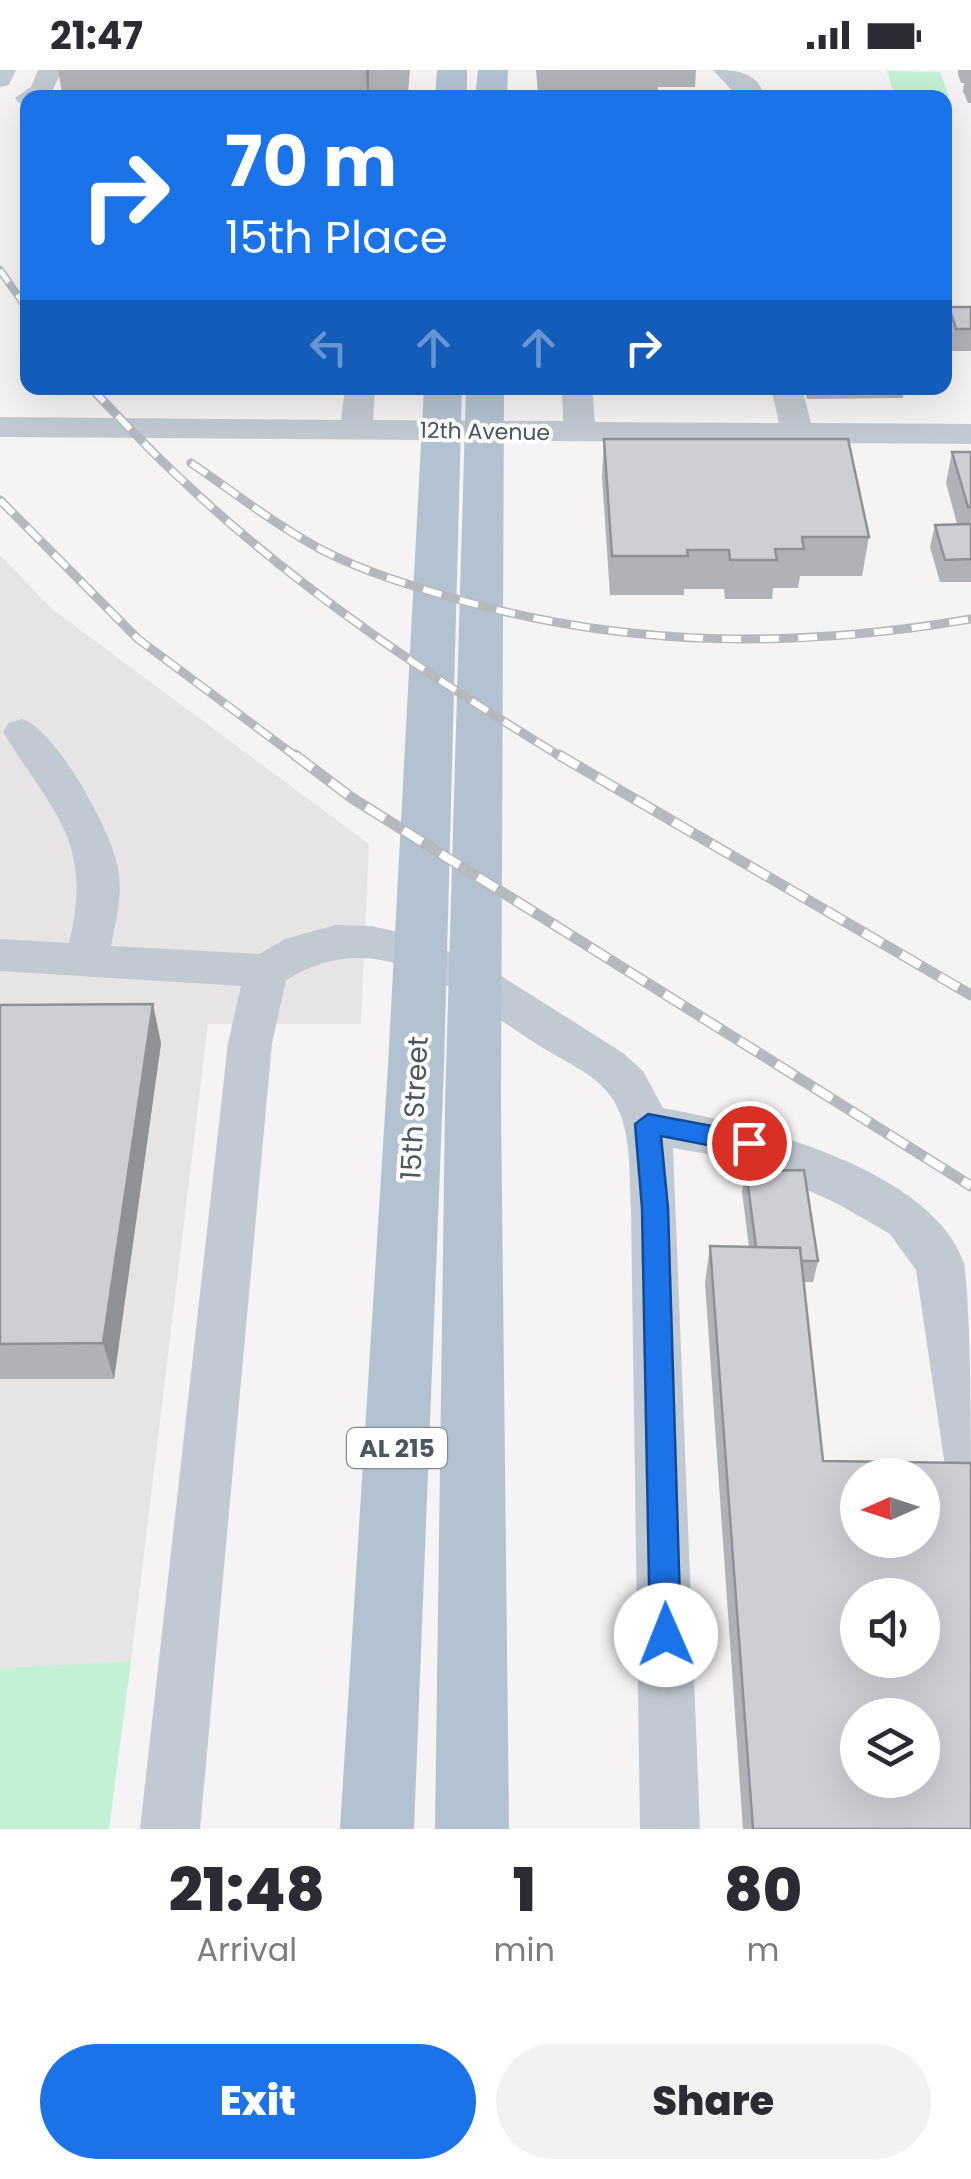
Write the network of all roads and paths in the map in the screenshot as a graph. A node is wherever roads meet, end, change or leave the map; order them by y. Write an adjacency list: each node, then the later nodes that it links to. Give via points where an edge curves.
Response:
1 (4, 70): 3 (street)
2 (726, 70): 4 (street)
3 (0, 80)
4 (750, 90)
5 (359, 395): 11 (street)
6 (443, 395): 22 (main road, 15th Street / AL 215)
7 (486, 395): 23 (main road, 15th Street / AL 215)
8 (577, 395): 12 (street)
9 (789, 395): 13 (street)
10 (0, 427): 11 (street, 12th Avenue)
11 (356, 430): 12 (street, 12th Avenue)
12 (580, 432): 13 (street, 12th Avenue)
13 (797, 433): 14 (street, 12th Avenue)
14 (971, 434)
15 (22, 732): 17 (street, via 76,812 90,850 100,886)
16 (0, 955): 17 (street)
17 (87, 957): 18 (street)
18 (266, 971): 19 (street, via 293,950 328,938 394,944 497,991 542,1027 586,1050 627,1084); 21 (street, via 250,1043)
19 (648, 1124): 20 (street, via 749,1143 907,1220 940,1264); 24 (street)
20 (971, 1466)
21 (170, 1829)
22 (377, 1829)
23 (472, 1829)
24 (670, 1829)

